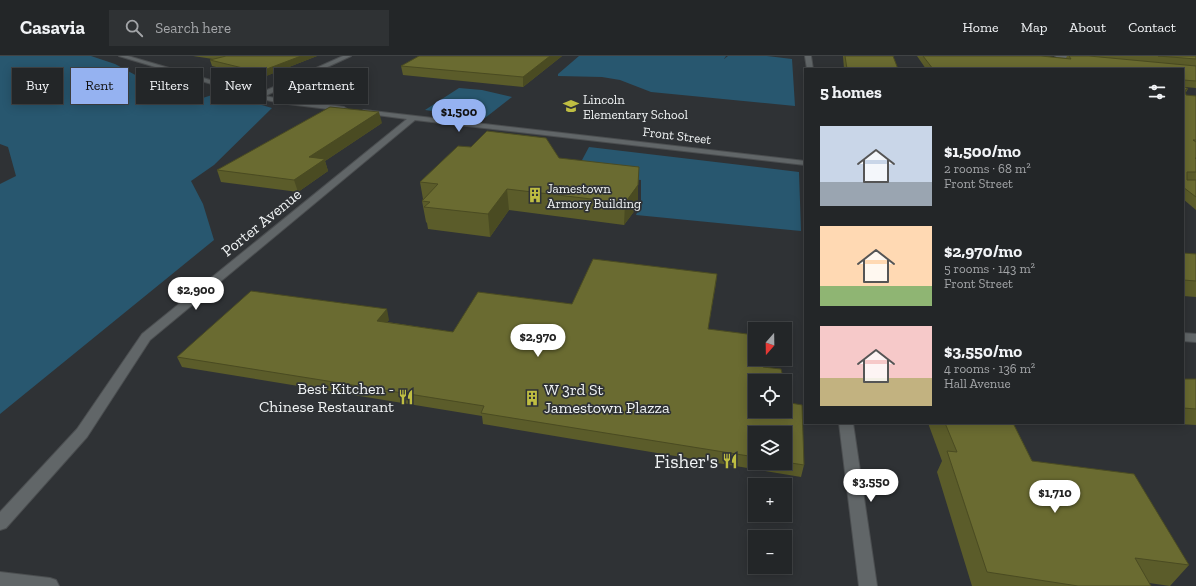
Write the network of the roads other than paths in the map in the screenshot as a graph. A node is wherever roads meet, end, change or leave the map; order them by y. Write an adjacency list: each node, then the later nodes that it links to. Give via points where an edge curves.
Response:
1 (122, 56): 7 (street, Front Street)
2 (348, 56): 8 (street)
3 (808, 56): 6 (street)
4 (1058, 56): 5 (street)
5 (1089, 59)
6 (810, 68)
7 (211, 82)
8 (266, 92)
9 (266, 97): 10 (street, Front Street)
10 (413, 118): 11 (street, Front Street); 15 (street, Porter Avenue, via 146,337 82,433)
11 (804, 163)
12 (1184, 337): 13 (street)
13 (1196, 338)
14 (846, 424): 18 (street)
15 (0, 523)
16 (0, 580): 17 (street)
17 (50, 586)
18 (868, 586)

